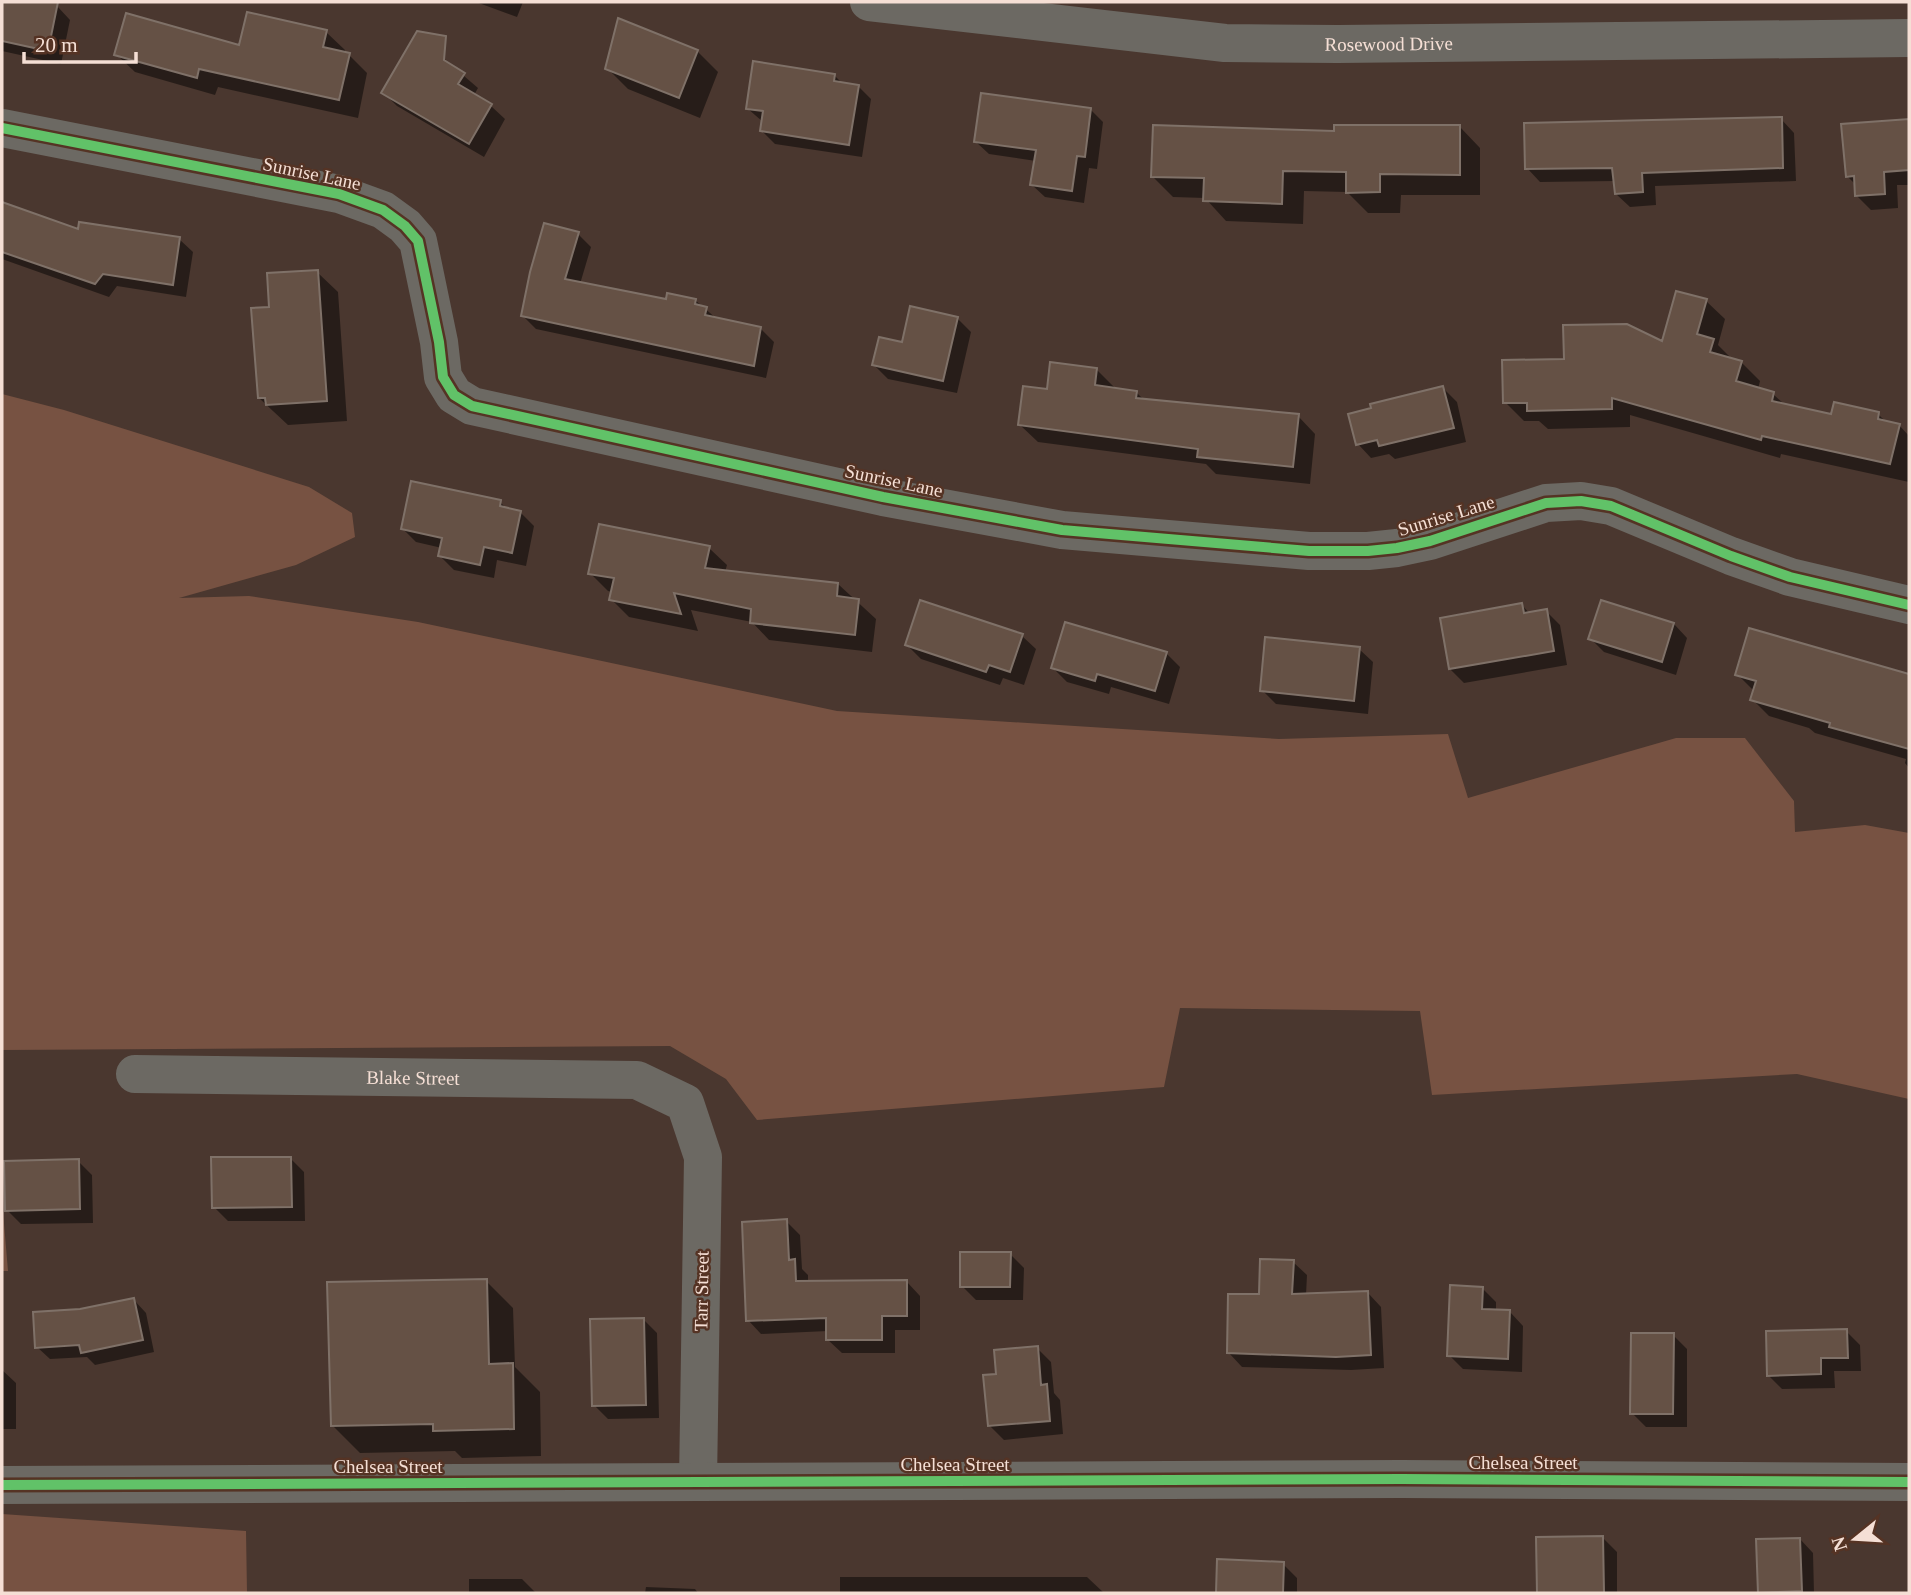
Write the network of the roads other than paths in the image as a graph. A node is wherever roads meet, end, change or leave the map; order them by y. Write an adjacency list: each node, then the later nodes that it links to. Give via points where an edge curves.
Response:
1 (869, 2): 2 (street, Rosewood Drive, via 1237,44)
2 (1909, 38)
3 (2, 128): 4 (street, Sunrise Lane, via 338,194 383,210 418,242 441,370 454,395 472,406 883,497 1062,530 1310,551 1368,551 1422,543 1546,503 1599,503 1790,577)
4 (1909, 605)
5 (135, 1074): 6 (street, Blake Street, via 637,1080)
6 (685, 1103): 7 (street, Tarr Street, via 703,1157)
7 (698, 1482): 8 (street, Chelsea Street); 9 (street, Chelsea Street)
8 (1909, 1482)
9 (2, 1485)

